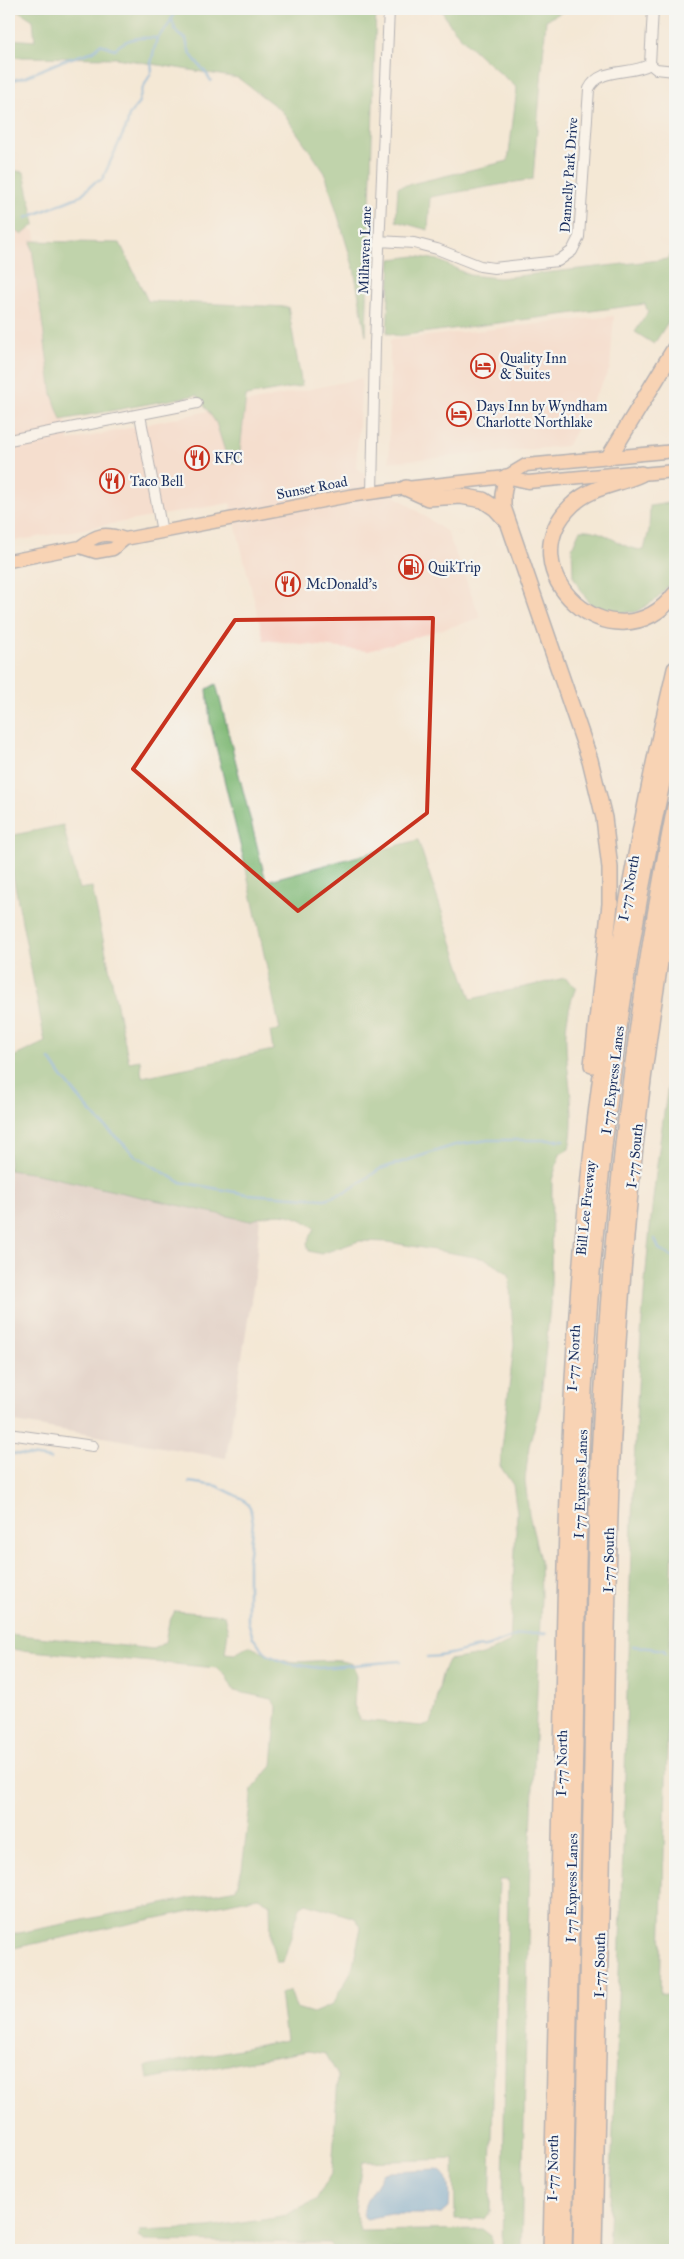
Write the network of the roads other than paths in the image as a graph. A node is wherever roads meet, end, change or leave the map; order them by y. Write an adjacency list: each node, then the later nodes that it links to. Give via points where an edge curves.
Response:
1 (389, 9): 5 (street, Milhaven Lane)
2 (654, 9): 3 (street)
3 (650, 64): 4 (street, via 656,69); 5 (street, Dannelly Park Drive, via 634,72 601,76 589,89 579,237 572,251 562,259 487,267 414,243)
4 (675, 71)
5 (380, 241): 16 (street, Milhaven Lane)
6 (675, 348): 11 (highway)
7 (197, 403): 8 (street)
8 (140, 415): 9 (street); 18 (street)
9 (9, 440)
10 (675, 451): 11 (main road, Sunset Road)
11 (609, 457): 14 (main road, Sunset Road, via 526,465)
12 (675, 471): 13 (main road, Sunset Road)
13 (641, 474): 14 (main road, Sunset Road, via 633,472 528,482); 20 (highway, via 596,490 571,505 554,534 554,573 564,592 579,608 612,622 633,621 647,616 660,609)
14 (506, 477): 15 (main road, Sunset Road); 17 (highway, via 502,503)
15 (406, 488): 16 (main road, Sunset Road); 17 (highway, via 428,498 460,496 483,500)
16 (372, 493): 18 (main road, Sunset Road)
17 (508, 522): 27 (highway, via 590,760 604,818 610,868 610,904 590,1091)
18 (162, 532): 19 (main road, Sunset Road, via 125,539 102,535 93,537 80,548)
19 (9, 561)
20 (675, 594)
21 (675, 669): 27 (highway, I-77 North, via 630,880)
22 (675, 724): 32 (highway, I 77 Express Lanes, via 627,973 605,1147 588,1324 579,1542)
23 (675, 807): 33 (highway, I 77 Express Lanes, via 632,1074 614,1230 603,1373 596,1543)
24 (675, 874): 26 (highway, I-77 South)
25 (675, 896): 26 (highway)
26 (665, 930): 34 (highway, I-77 South, via 632,1175 614,1403)
27 (597, 1110): 28 (highway, Bill Lee Freeway)
28 (580, 1276): 31 (highway, I-77 North, via 568,1475)
29 (9, 1434): 30 (street)
30 (93, 1446)
31 (551, 2250)
32 (564, 2250)
33 (581, 2250)
34 (594, 2250)

